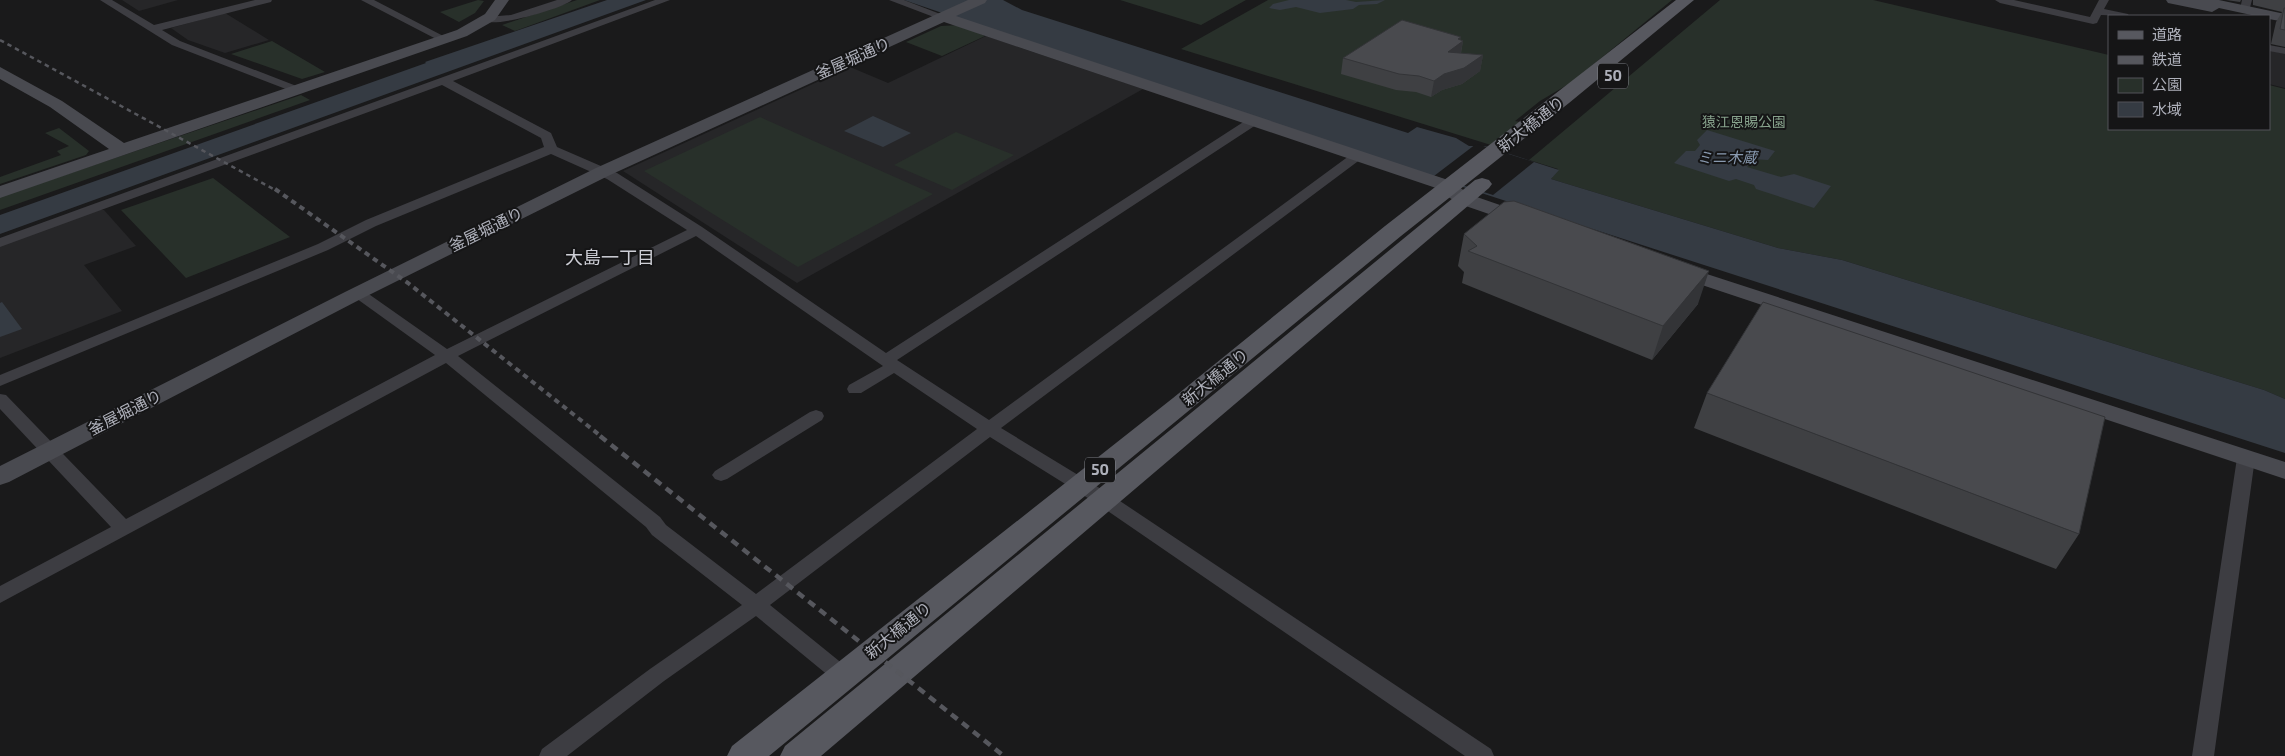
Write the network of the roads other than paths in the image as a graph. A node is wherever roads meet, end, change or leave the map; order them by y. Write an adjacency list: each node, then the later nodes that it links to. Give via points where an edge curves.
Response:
1 (106, 0): 23 (street)
2 (267, 0): 23 (street)
3 (366, 0): 24 (street)
4 (502, 0): 20 (street)
5 (566, 0): 20 (street, via 512,18)
6 (665, 0): 28 (street)
7 (894, 0): 17 (street)
8 (980, 0): 17 (street, 釜屋堀通り)
9 (1686, 0): 35 (main road, 新大橋通り / 50, via 1500,148)
10 (1706, 0): 35 (main road, 新大橋通り / 50, via 1520,153)
11 (2000, 0): 16 (street, via 2093,21)
12 (2104, 0): 16 (street)
13 (2173, 0): 15 (street)
14 (2199, 0): 15 (street)
15 (2248, 9): 19 (street)
16 (2098, 11): 18 (street)
17 (946, 15): 30 (street); 34 (street, 釜屋堀通り)
18 (2119, 15)
19 (2285, 18)
20 (486, 20): 24 (street)
21 (2270, 20): 22 (street)
22 (2285, 23)
23 (153, 29): 29 (street, via 176,43)
24 (444, 39): 29 (street)
25 (2270, 48): 26 (street)
26 (2285, 51)
27 (0, 72): 32 (street, via 56,104)
28 (445, 82): 31 (street, via 547,136); 39 (street)
29 (295, 89): 32 (street)
30 (1252, 122): 33 (street); 43 (street)
31 (551, 149): 34 (street); 44 (street)
32 (122, 150): 36 (street)
33 (1357, 156): 35 (street); 48 (street)
34 (602, 172): 38 (street); 41 (street, 釜屋堀通り)
35 (1461, 190): 37 (street); 54 (main road, 新大橋通り / 50, via 1393,231); 55 (main road, 新大橋通り / 50)
36 (0, 192)
37 (1539, 225)
38 (697, 230): 42 (street); 43 (street)
39 (0, 243)
40 (1662, 265): 50 (street)
41 (358, 292): 42 (street); 49 (street, 釜屋堀通り)
42 (446, 356): 56 (street); 58 (street)
43 (890, 363): 45 (street); 48 (street)
44 (0, 381)
45 (855, 389)
46 (0, 399): 49 (street)
47 (816, 416): 52 (street)
48 (990, 429): 54 (street); 58 (street)
49 (50, 451): 53 (street, 釜屋堀通り); 56 (street)
50 (2246, 458): 51 (street); 64 (street)
51 (2285, 471)
52 (721, 475)
53 (0, 476)
54 (1081, 485): 55 (street); 59 (main road, 新大橋通り / 50)
55 (1105, 500): 62 (main road, 新大橋通り / 50); 63 (street)
56 (124, 529): 57 (street)
57 (0, 595)
58 (756, 605): 59 (street); 60 (street)
59 (842, 675): 61 (main road, 新大橋通り / 50)
60 (550, 756)
61 (744, 756)
62 (797, 756)
63 (1483, 756)
64 (2203, 756)

